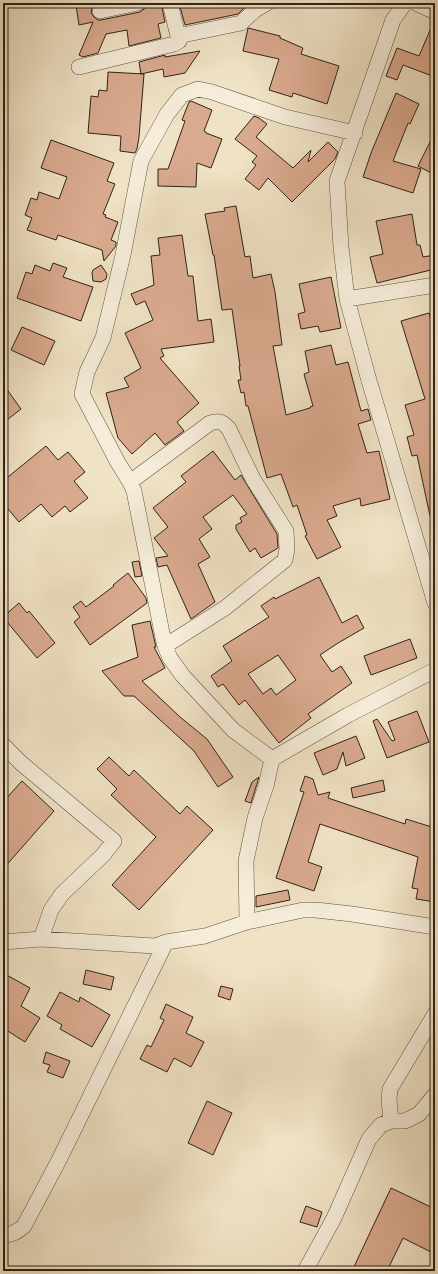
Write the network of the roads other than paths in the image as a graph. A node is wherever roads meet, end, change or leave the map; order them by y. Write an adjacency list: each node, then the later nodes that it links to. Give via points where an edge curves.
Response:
1 (138, 3): 6 (street)
2 (170, 3): 8 (street)
3 (267, 3): 8 (street, via 241,23)
4 (405, 3): 10 (street, via 393,20)
5 (416, 3): 7 (street)
6 (100, 11)
7 (435, 12)
8 (178, 36): 9 (street, via 179,41 174,44)
9 (79, 66)
10 (355, 133): 12 (street, via 337,180); 13 (street, via 285,117 212,92 198,90 182,95 167,114 141,161 124,256 103,338 87,372 82,394)
11 (435, 285): 12 (street)
12 (347, 299): 14 (street)
13 (130, 482): 15 (street); 15 (street, via 210,423 224,422 253,479 286,531 287,555 282,564 225,608)
14 (435, 603)
15 (165, 646): 18 (street, via 183,676 233,730)
16 (435, 670): 18 (street, via 348,715)
17 (3, 745): 21 (street, via 114,841 62,894 51,910)
18 (272, 759): 19 (street, via 246,861)
19 (247, 922): 20 (street, via 286,913 316,910); 23 (street, via 205,936)
20 (435, 927)
21 (41, 939): 22 (street); 23 (street, via 155,946)
22 (3, 942)
23 (166, 942): 27 (street, via 24,1226 16,1232)
24 (435, 1014): 26 (street, via 390,1089)
25 (435, 1095): 26 (street, via 419,1114 405,1120)
26 (391, 1121): 28 (street, via 381,1125 369,1139 334,1218)
27 (3, 1234)
28 (305, 1271)

